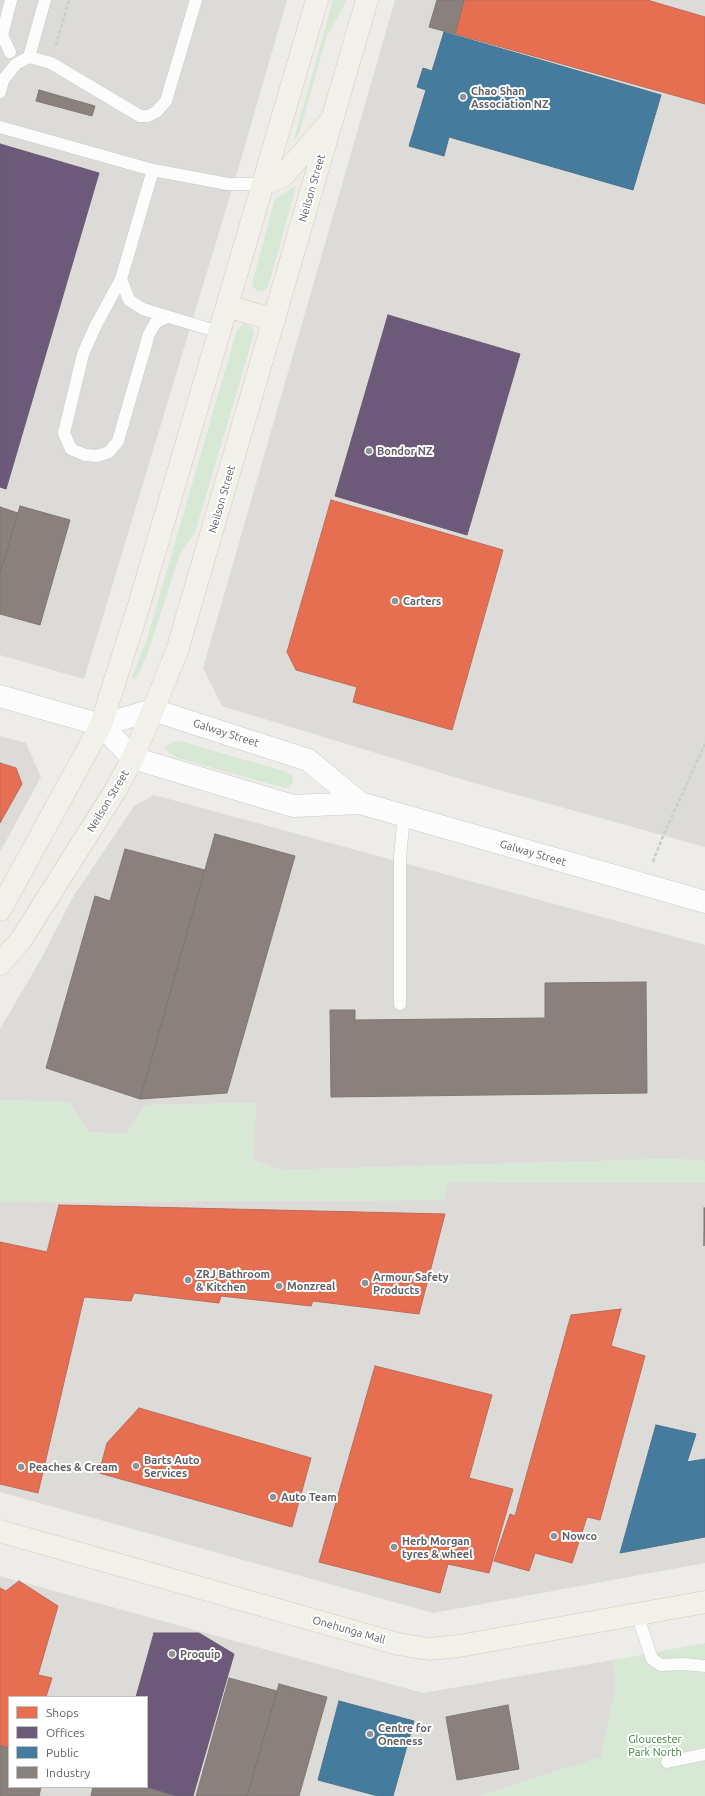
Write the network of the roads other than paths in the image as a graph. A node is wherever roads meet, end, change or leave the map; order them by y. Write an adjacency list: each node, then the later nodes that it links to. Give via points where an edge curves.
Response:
1 (11, 0): 6 (lane, via 2,35)
2 (45, 0): 7 (lane)
3 (196, 0): 7 (lane, via 166,101 156,112 148,116 140,116 51,63)
4 (317, 0): 12 (main road)
5 (367, 0): 9 (main road, Neilson Street)
6 (5, 50): 7 (lane)
7 (29, 57): 8 (lane, via 16,64 3,80)
8 (0, 92)
9 (332, 118): 12 (main road, via 283,176); 16 (main road, Neilson Street)
10 (1, 126): 11 (lane)
11 (153, 170): 12 (lane, via 228,184); 13 (lane)
12 (264, 184): 14 (main road)
13 (121, 279): 15 (lane, via 129,300 143,309); 15 (lane, via 96,325 84,354 64,433 71,449 85,455 97,456 109,452 118,441 149,334 156,322)
14 (228, 306): 16 (main road); 17 (main road)
15 (167, 316): 17 (lane)
16 (274, 320): 19 (main road, Neilson Street, via 177,651)
17 (219, 332): 20 (main road)
18 (0, 696): 20 (street, Galway Street)
19 (153, 710): 20 (street); 21 (main road, Neilson Street); 22 (street, Galway Street, via 308,760)
20 (101, 725): 21 (street, Galway Street); 25 (main road)
21 (133, 758): 22 (street, Galway Street, via 293,806); 26 (main road, Neilson Street, via 21,940)
22 (360, 803): 23 (street, Galway Street)
23 (404, 816): 24 (street, Galway Street); 27 (lane, via 400,857)
24 (705, 902)
25 (0, 910)
26 (0, 964)
27 (400, 1004)
28 (0, 1532): 30 (main road, Onehunga Mall, via 398,1644 429,1649 459,1646)
29 (705, 1602): 30 (main road, Onehunga Mall)
30 (637, 1614): 31 (lane, via 652,1659 661,1665)
31 (705, 1666)
32 (705, 1754): 33 (lane)
33 (667, 1762)

